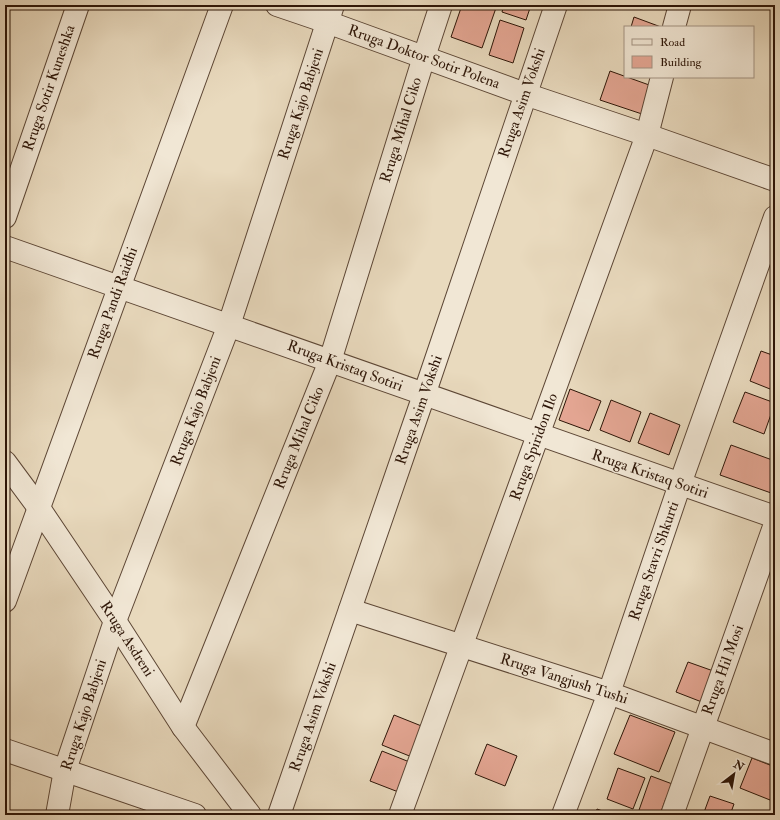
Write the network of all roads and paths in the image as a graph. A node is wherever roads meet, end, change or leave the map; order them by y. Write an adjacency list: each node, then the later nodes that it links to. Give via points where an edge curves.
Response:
1 (78, 5): 14 (street, Rruga Sotir Kuneshka)
2 (222, 5): 17 (street, Rruga Pandi Raidhi)
3 (277, 5): 7 (street, Rruga Doktor Sotir Polena)
4 (441, 5): 9 (street, Rruga Mihal Ciko)
5 (556, 5): 11 (street, Rruga Asim Vokshi)
6 (680, 5): 8 (street)
7 (330, 13): 9 (street, Rruga Doktor Sotir Polena); 18 (street, Rruga Kajo Babjeni)
8 (674, 26)
9 (424, 57): 11 (street, Rruga Doktor Sotir Polena); 19 (street, Rruga Mihal Ciko)
10 (662, 78): 12 (street, Rruga Spiridon Ilo)
11 (525, 94): 12 (street, Rruga Doktor Sotir Polena); 20 (street, Rruga Asim Vokshi)
12 (647, 135): 13 (street, Rruga Doktor Sotir Polena); 21 (street, Rruga Spiridon Ilo)
13 (775, 180)
14 (5, 217)
15 (775, 217): 23 (street, Rruga Stavri Shkurti)
16 (5, 247): 17 (street, Rruga Kristaq Sotiri)
17 (119, 287): 18 (street, Rruga Kristaq Sotiri); 24 (street, Rruga Pandi Raidhi)
18 (228, 325): 19 (street, Rruga Kristaq Sotiri); 29 (street, Rruga Kajo Babjeni)
19 (330, 361): 20 (street, Rruga Kristaq Sotiri); 32 (street, Rruga Mihal Ciko)
20 (424, 395): 21 (street, Rruga Kristaq Sotiri); 28 (street, Rruga Asim Vokshi)
21 (538, 434): 23 (street, Rruga Kristaq Sotiri); 30 (street, Rruga Spiridon Ilo)
22 (5, 462): 24 (street, Rruga Asdreni)
23 (680, 484): 25 (street, Rruga Kristaq Sotiri); 31 (street, Rruga Stavri Shkurti)
24 (39, 508): 27 (street, Rruga Pandi Raidhi); 29 (street, Rruga Asdreni)
25 (775, 517)
26 (775, 524): 33 (street, Rruga Hil Mosi)
27 (5, 601)
28 (350, 610): 30 (street, Rruga Vangjush Tushi); 40 (street, Rruga Asim Vokshi)
29 (115, 621): 32 (street, Rruga Asdreni); 36 (street, Rruga Kajo Babjeni)
30 (461, 644): 31 (street, Rruga Vangjush Tushi); 41 (street, Rruga Spiridon Ilo)
31 (609, 693): 33 (street, Rruga Vangjush Tushi); 42 (street, Rruga Stavri Shkurti)
32 (183, 727): 39 (street, Rruga Asdreni)
33 (703, 727): 35 (street, Rruga Vangjush Tushi); 43 (street, Rruga Hil Mosi)
34 (5, 750): 36 (street)
35 (775, 754)
36 (65, 770): 37 (street, Rruga Kajo Babjeni); 38 (street)
37 (57, 815)
38 (195, 815)
39 (250, 815)
40 (279, 815)
41 (400, 815)
42 (564, 815)
43 (672, 815)

